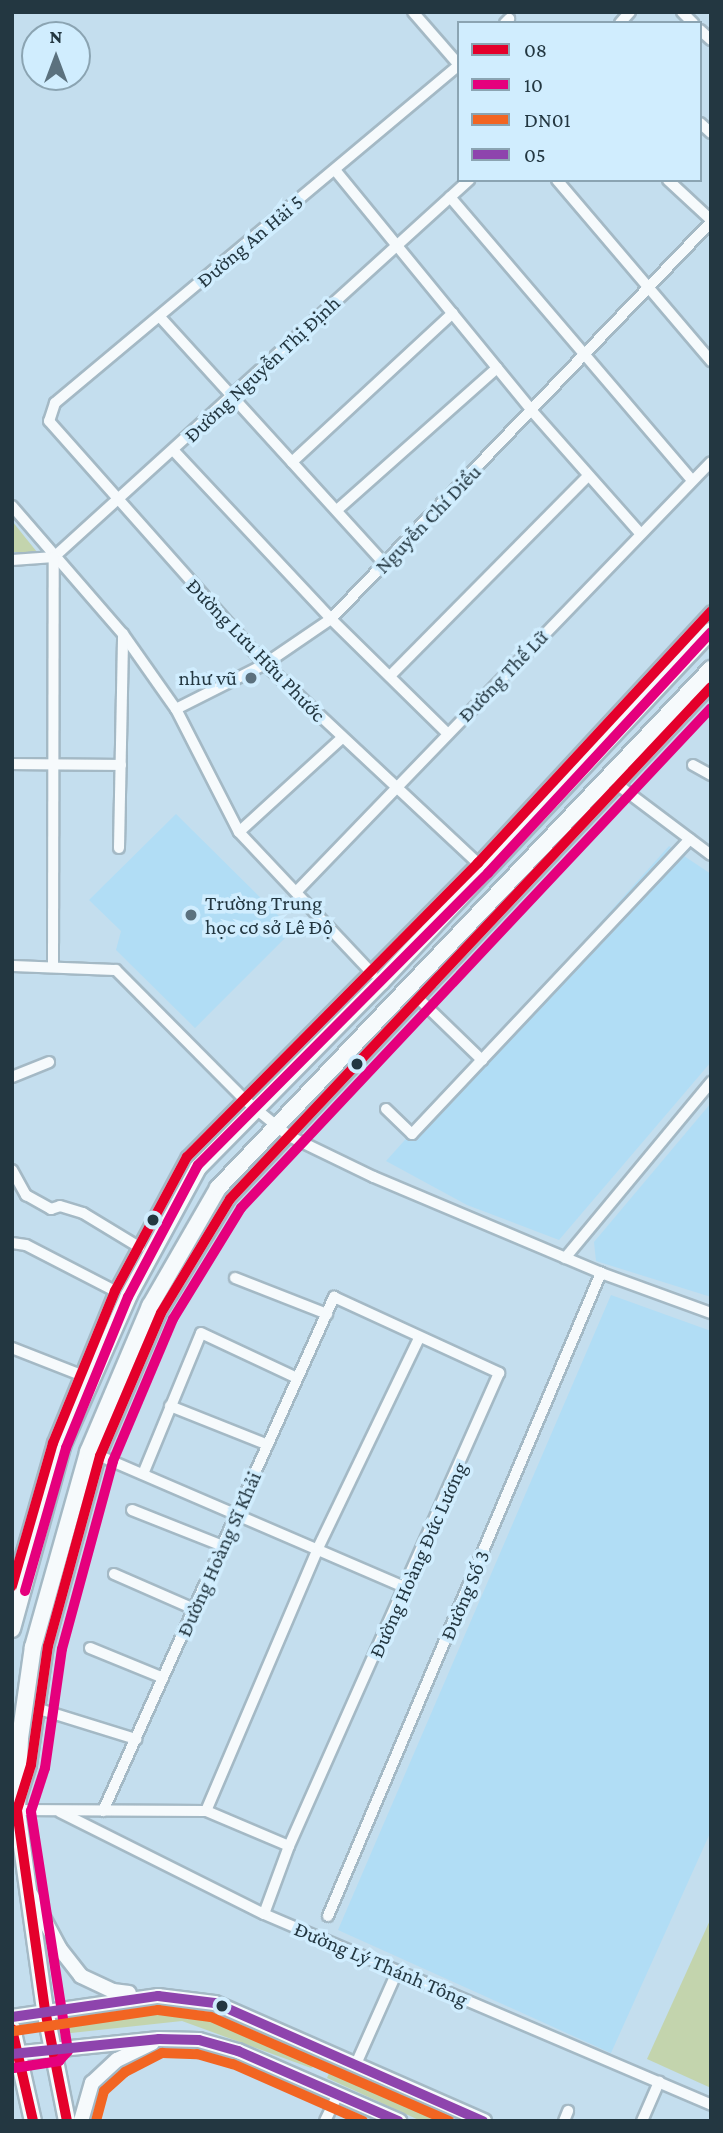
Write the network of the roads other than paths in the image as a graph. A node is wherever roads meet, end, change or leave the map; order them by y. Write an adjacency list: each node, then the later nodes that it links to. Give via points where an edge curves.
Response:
1 (413, 12): 2 (street)
2 (457, 63)
3 (457, 67): 4 (street, Đường An Hải 5)
4 (335, 170): 10 (street); 13 (street, Đường An Hải 5)
5 (467, 182): 8 (street, Đường Nguyễn Thị Định)
6 (559, 182): 11 (street)
7 (670, 182): 9 (street)
8 (450, 198): 10 (street, Đường Nguyễn Thị Định); 14 (street)
9 (711, 221): 11 (street, Nguyễn Chí Diểu)
10 (396, 246): 12 (street); 17 (street, Đường Nguyễn Thị Định)
11 (650, 289): 14 (street, Nguyễn Chí Diểu); 15 (street)
12 (453, 313): 16 (street); 21 (street)
13 (160, 317): 17 (street); 19 (street, Đường An Hải 5, via 55,403)
14 (585, 355): 18 (street, Nguyễn Chí Diểu); 24 (street)
15 (709, 355)
16 (497, 368): 18 (street); 27 (street)
17 (233, 397): 20 (street, Đường Nguyễn Thị Định); 21 (street)
18 (533, 411): 23 (street); 31 (street, Nguyễn Chí Diểu)
19 (49, 421): 25 (street, Đường Lưu Hữu Phước)
20 (174, 451): 25 (street, Đường Nguyễn Thị Định); 33 (street)
21 (292, 461): 27 (street)
22 (711, 462): 24 (street, Đường Thế Lữ)
23 (588, 476): 28 (street); 38 (street)
24 (692, 480): 28 (street, Đường Thế Lữ)
25 (117, 502): 29 (street, Đường Nguyễn Thị Định); 36 (street, Đường Lưu Hữu Phước)
26 (12, 506): 29 (street)
27 (337, 510): 31 (street)
28 (640, 534): 41 (street, Đường Thế Lữ)
29 (54, 557): 30 (street); 35 (street); 44 (street)
30 (12, 561)
31 (384, 563): 33 (street, Nguyễn Chí Diểu)
32 (711, 611): 54 (street)
33 (331, 619): 36 (street, Nguyễn Chí Diểu); 38 (street)
34 (711, 631): 64 (highway)
35 (123, 634): 40 (street); 45 (street)
36 (265, 664): 40 (street, Nguyễn Chí Diểu); 42 (street, Đường Lưu Hữu Phước)
37 (711, 669): 66 (highway)
38 (390, 676): 41 (street)
39 (711, 687): 48 (street)
40 (176, 709): 50 (street)
41 (447, 733): 49 (street, Đường Thế Lữ)
42 (342, 738): 49 (street, Đường Lưu Hữu Phước); 50 (street)
43 (12, 764): 44 (street)
44 (54, 764): 45 (street); 56 (street)
45 (121, 765): 52 (street)
46 (694, 765): 47 (street)
47 (711, 775)
48 (618, 785): 51 (street); 59 (street)
49 (398, 789): 54 (street, Đường Lưu Hữu Phước); 55 (street, Đường Thế Lữ)
50 (239, 832): 55 (street)
51 (690, 839): 53 (street); 60 (street)
52 (119, 848)
53 (711, 855)
54 (478, 863): 58 (street)
55 (297, 891): 58 (street)
56 (53, 965): 57 (street); 64 (street, via 105,968 125,975)
57 (12, 966)
58 (372, 973): 64 (street)
59 (419, 999): 60 (street); 66 (street)
60 (482, 1060): 65 (street, via 412,1134)
61 (49, 1062): 62 (street)
62 (12, 1077)
63 (711, 1082): 70 (street)
64 (250, 1105): 66 (street); 69 (street, via 187,1157); 93 (highway, via 198,1168 130,1295 63,1444)
65 (386, 1109)
66 (282, 1131): 70 (street, via 374,1177); 83 (street, via 230,1199 184,1271); 98 (highway, via 218,1188 159,1287 88,1452 33,1647 20,1738)
67 (12, 1170): 69 (street, via 26,1195 51,1209 60,1206 83,1213)
68 (12, 1243): 73 (street, via 26,1245)
69 (139, 1247): 73 (street)
70 (565, 1258): 71 (street)
71 (601, 1273): 75 (street); 105 (street, Đường Số 3)
72 (235, 1278): 76 (street)
73 (115, 1291): 79 (street)
74 (334, 1297): 76 (street, Đường Hoàng Sĩ Khải); 77 (street, Đường Hoàng Đức Lương)
75 (711, 1313)
76 (327, 1314): 80 (street, Đường Hoàng Sĩ Khải)
77 (419, 1338): 88 (street); 91 (street, Đường Hoàng Đức Lương, via 499,1373)
78 (12, 1348): 79 (street)
79 (80, 1375): 90 (street, via 52,1443)
80 (297, 1378): 81 (street, via 201,1333); 82 (street, Đường Hoàng Sĩ Khải)
81 (170, 1406): 82 (street); 84 (street)
82 (268, 1445): 86 (street, Đường Hoàng Sĩ Khải)
83 (100, 1456): 84 (street); 96 (street, via 48,1646)
84 (143, 1474): 86 (street)
85 (132, 1510): 87 (street)
86 (237, 1514): 87 (street, Đường Hoàng Sĩ Khải); 88 (street)
87 (223, 1546): 92 (street, Đường Hoàng Sĩ Khải)
88 (318, 1548): 91 (street); 101 (street)
89 (114, 1574): 92 (street)
90 (12, 1587)
91 (407, 1588): 102 (street, Đường Hoàng Đức Lương)
92 (194, 1609): 95 (street, Đường Hoàng Sĩ Khải)
93 (12, 1629)
94 (90, 1648): 95 (street)
95 (163, 1678): 97 (street, Đường Hoàng Sĩ Khải)
96 (39, 1709): 97 (street); 98 (street, via 31,1765)
97 (136, 1739): 100 (street, Đường Hoàng Sĩ Khải)
98 (17, 1810): 99 (street); 103 (highway)
99 (57, 1810): 100 (street); 104 (street, Đường Lý Thánh Tông)
100 (103, 1811): 101 (street)
101 (206, 1811): 102 (street)
102 (289, 1846): 104 (street, Đường Hoàng Đức Lương)
103 (27, 1887): 107 (main road, via 60,1949 81,1976 113,1991); 108 (highway)
104 (264, 1914): 106 (street, Đường Lý Thánh Tông)
105 (328, 1916)
106 (397, 1972): 114 (street); 115 (street, Đường Lý Thánh Tông)
107 (158, 1996): 108 (main road); 114 (main road, via 215,2003)
108 (45, 2010): 109 (main road); 112 (highway)
109 (12, 2017)
110 (12, 2028): 113 (highway)
111 (159, 2039): 112 (main road); 116 (main road, via 199,2040 238,2051); 120 (main road, via 117,2060 92,2083)
112 (54, 2048): 113 (main road); 119 (highway)
113 (15, 2054): 118 (highway)
114 (356, 2064): 123 (main road)
115 (659, 2082): 117 (street, Đường Lý Thánh Tông); 124 (street)
116 (338, 2094): 121 (street); 122 (main road)
117 (711, 2105)
118 (33, 2121)
119 (67, 2121)
120 (81, 2121)
121 (325, 2121)
122 (399, 2121)
123 (484, 2121)
124 (642, 2121)

